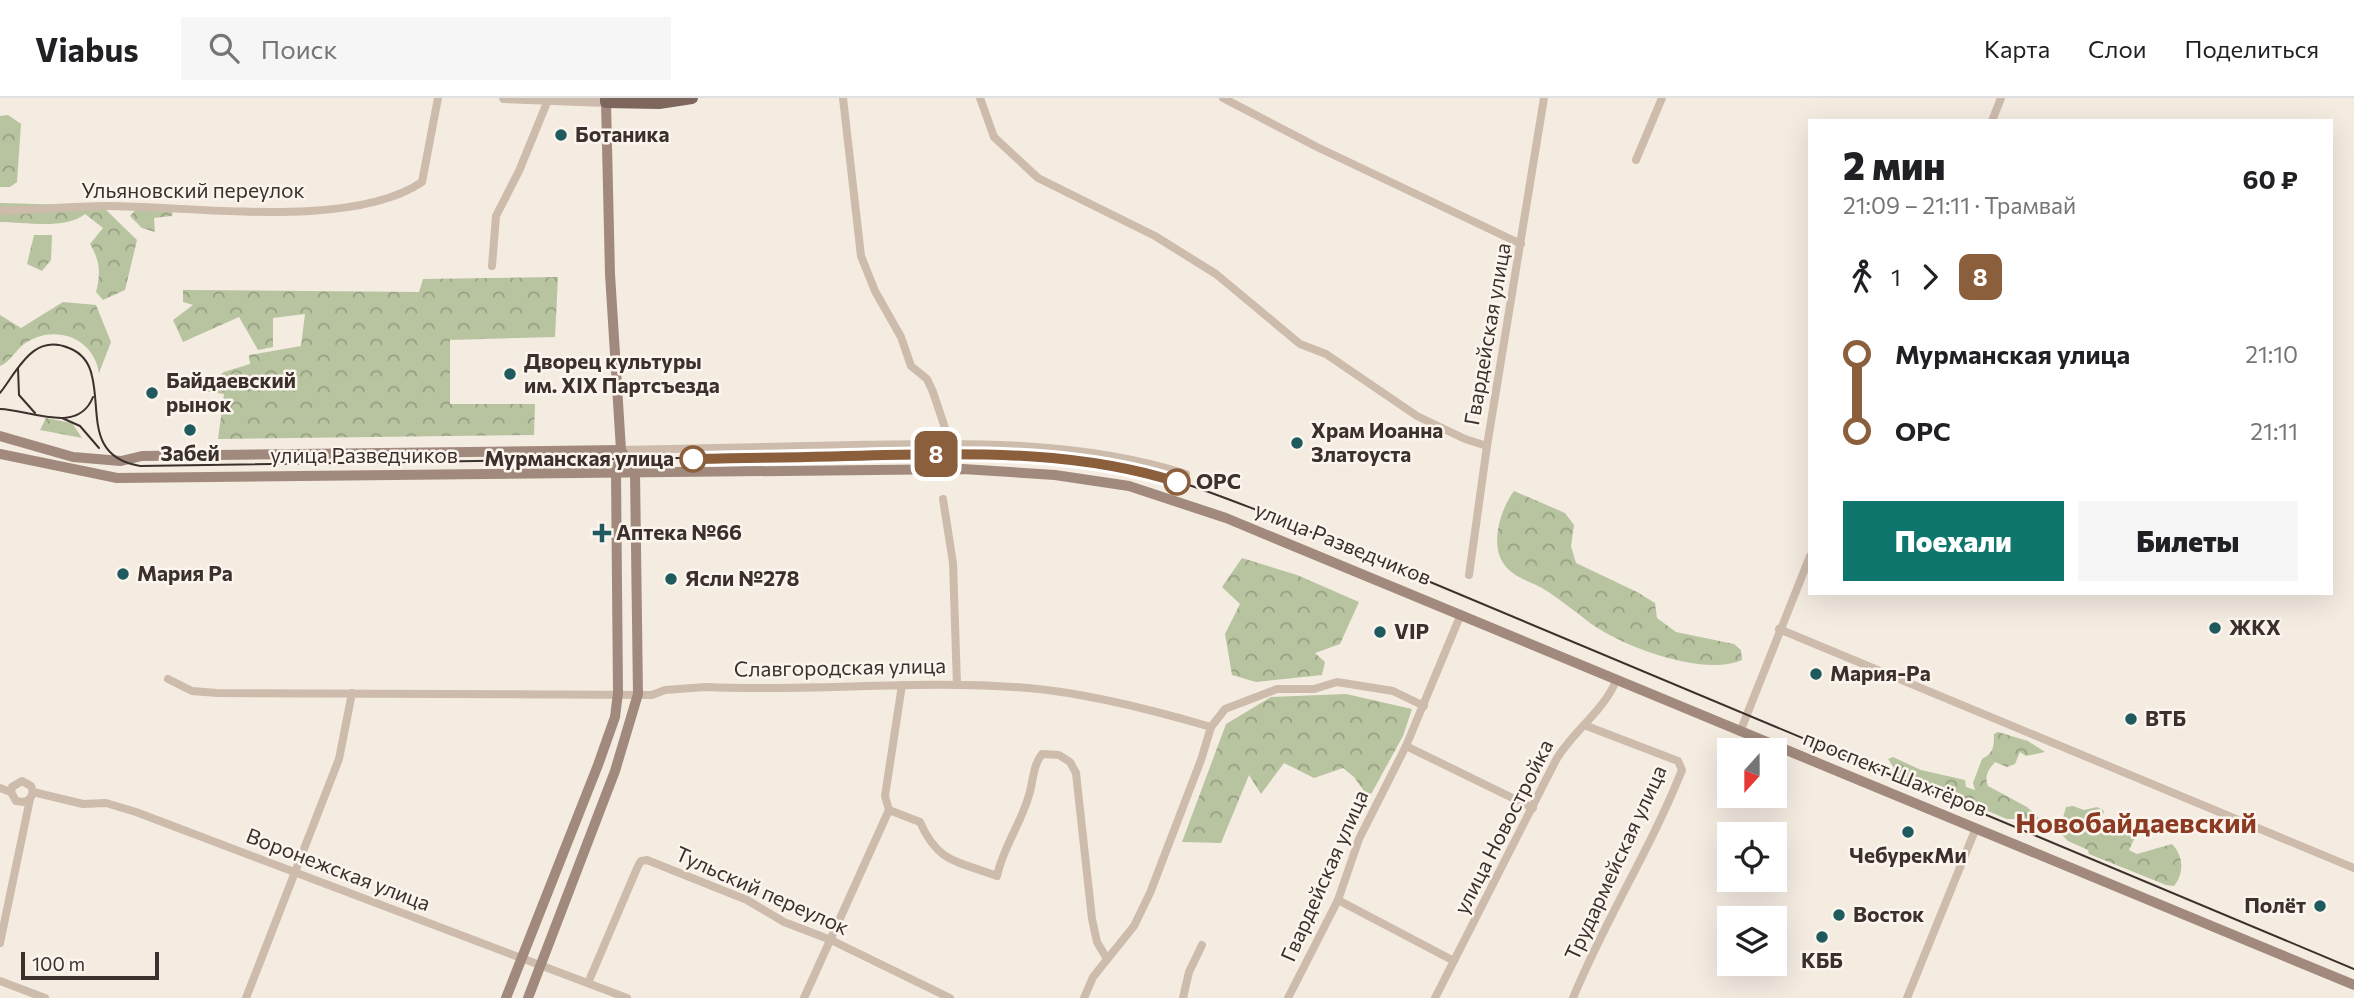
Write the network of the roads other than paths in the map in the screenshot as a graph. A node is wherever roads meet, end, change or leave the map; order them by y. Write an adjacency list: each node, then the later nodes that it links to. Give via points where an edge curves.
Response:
1 (438, 98): 14 (street, Ульяновский переулок, via 422,182 405,194 289,212 106,206)
2 (503, 98): 10 (street)
3 (692, 98): 11 (main road, via 659,103)
4 (843, 98): 18 (street, via 861,256 911,366 927,379)
5 (980, 98): 19 (street, via 995,136 1038,178 1155,236 1216,274 1300,344 1326,354 1416,416)
6 (1223, 98): 15 (street)
7 (1544, 98): 15 (street, Гвардейская улица)
8 (1662, 98): 13 (street)
9 (2001, 98): 12 (street)
10 (548, 100): 11 (street); 16 (street, via 496,216)
11 (606, 100): 20 (main road, via 611,299)
12 (1993, 119)
13 (1636, 160)
14 (0, 211)
15 (1521, 244): 19 (street, Гвардейская улица)
16 (492, 266)
17 (0, 436): 20 (main road, улица Разведчиков, via 73,457 121,461 142,456)
18 (950, 443): 20 (street, улица Разведчиков); 24 (street, улица Разведчиков, via 1079,452)
19 (1487, 446): 27 (street, Гвардейская улица)
20 (621, 450): 22 (main road); 23 (main road)
21 (0, 454): 23 (main road, улица Разведчиков, via 117,478)
22 (635, 473): 23 (main road, улица Разведчиков); 28 (main road, улица Разведчиков, via 963,469 1094,480 1226,517); 36 (main road)
23 (616, 474): 35 (main road)
24 (1186, 474)
25 (943, 499): 33 (street, via 953,563)
26 (1808, 561): 29 (street)
27 (1469, 575)
28 (1461, 614): 31 (main road, проспект Шахтёров); 37 (street, Гвардейская улица)
29 (1779, 629): 40 (street); 48 (street)
30 (168, 679): 34 (street, Славгородская улица, via 192,691)
31 (1616, 681): 38 (street, улица Новостройка, via 1608,700); 40 (main road, проспект Шахтёров)
32 (902, 685): 33 (street, Славгородская улица); 36 (street, Славгородская улица, via 706,687); 46 (street, via 885,796)
33 (957, 685): 39 (street, Славгородская улица, via 1067,693)
34 (352, 693): 35 (street, Славгородская улица); 49 (street, via 340,759)
35 (618, 693): 36 (street, Славгородская улица); 54 (main road, via 615,717 598,765)
36 (639, 694): 57 (main road, via 615,771)
37 (1424, 706): 39 (street, via 1394,691 1337,682 1314,689 1277,689 1241,701 1225,709); 41 (street, Гвардейская улица)
38 (1584, 725): 45 (street, улица Новостройка, via 1565,744); 72 (street, Трудармейская улица, via 1678,761 1682,769)
39 (1211, 727): 55 (street, via 1156,878 1133,926)
40 (1740, 732): 47 (main road, проспект Шахтёров)
41 (1406, 746): 45 (street); 50 (street, Гвардейская улица, via 1359,839)
42 (0, 788): 43 (street, Воронежская улица)
43 (11, 792): 44 (street, Воронежская улица, via 16,801); 44 (street, Воронежская улица, via 22,781 27,782)
44 (31, 795): 49 (street, Воронежская улица, via 106,803); 52 (street)
45 (1533, 808): 56 (street, улица Новостройка)
46 (890, 810): 51 (street); 55 (street, via 920,822 937,852 997,876 1005,846 1029,797 1037,760 1042,754 1059,755 1070,762 1076,773 1092,919)
47 (1976, 828): 60 (main road, проспект Шахтёров); 73 (street)
48 (2354, 869)
49 (295, 872): 54 (street, Воронежская улица); 62 (street)
50 (1338, 900): 56 (street); 70 (street, Гвардейская улица)
51 (831, 940): 59 (street, Тульский переулок, via 784,922 747,900 641,861); 66 (street); 67 (street, Тульский переулок)
52 (0, 943)
53 (1202, 945): 69 (street)
54 (521, 958): 57 (street, Воронежская улица); 63 (main road)
55 (1107, 959): 68 (street)
56 (1454, 961): 71 (street, улица Новостройка)
57 (541, 965): 59 (street, Воронежская улица); 64 (main road)
58 (0, 981): 61 (street)
59 (588, 983): 65 (street, Воронежская улица)
60 (2354, 985)
61 (45, 998)
62 (246, 998)
63 (506, 998)
64 (528, 998)
65 (627, 998)
66 (804, 998)
67 (950, 998)
68 (1084, 998)
69 (1183, 998)
70 (1288, 998)
71 (1435, 998)
72 (1573, 998)
73 (1907, 998)

